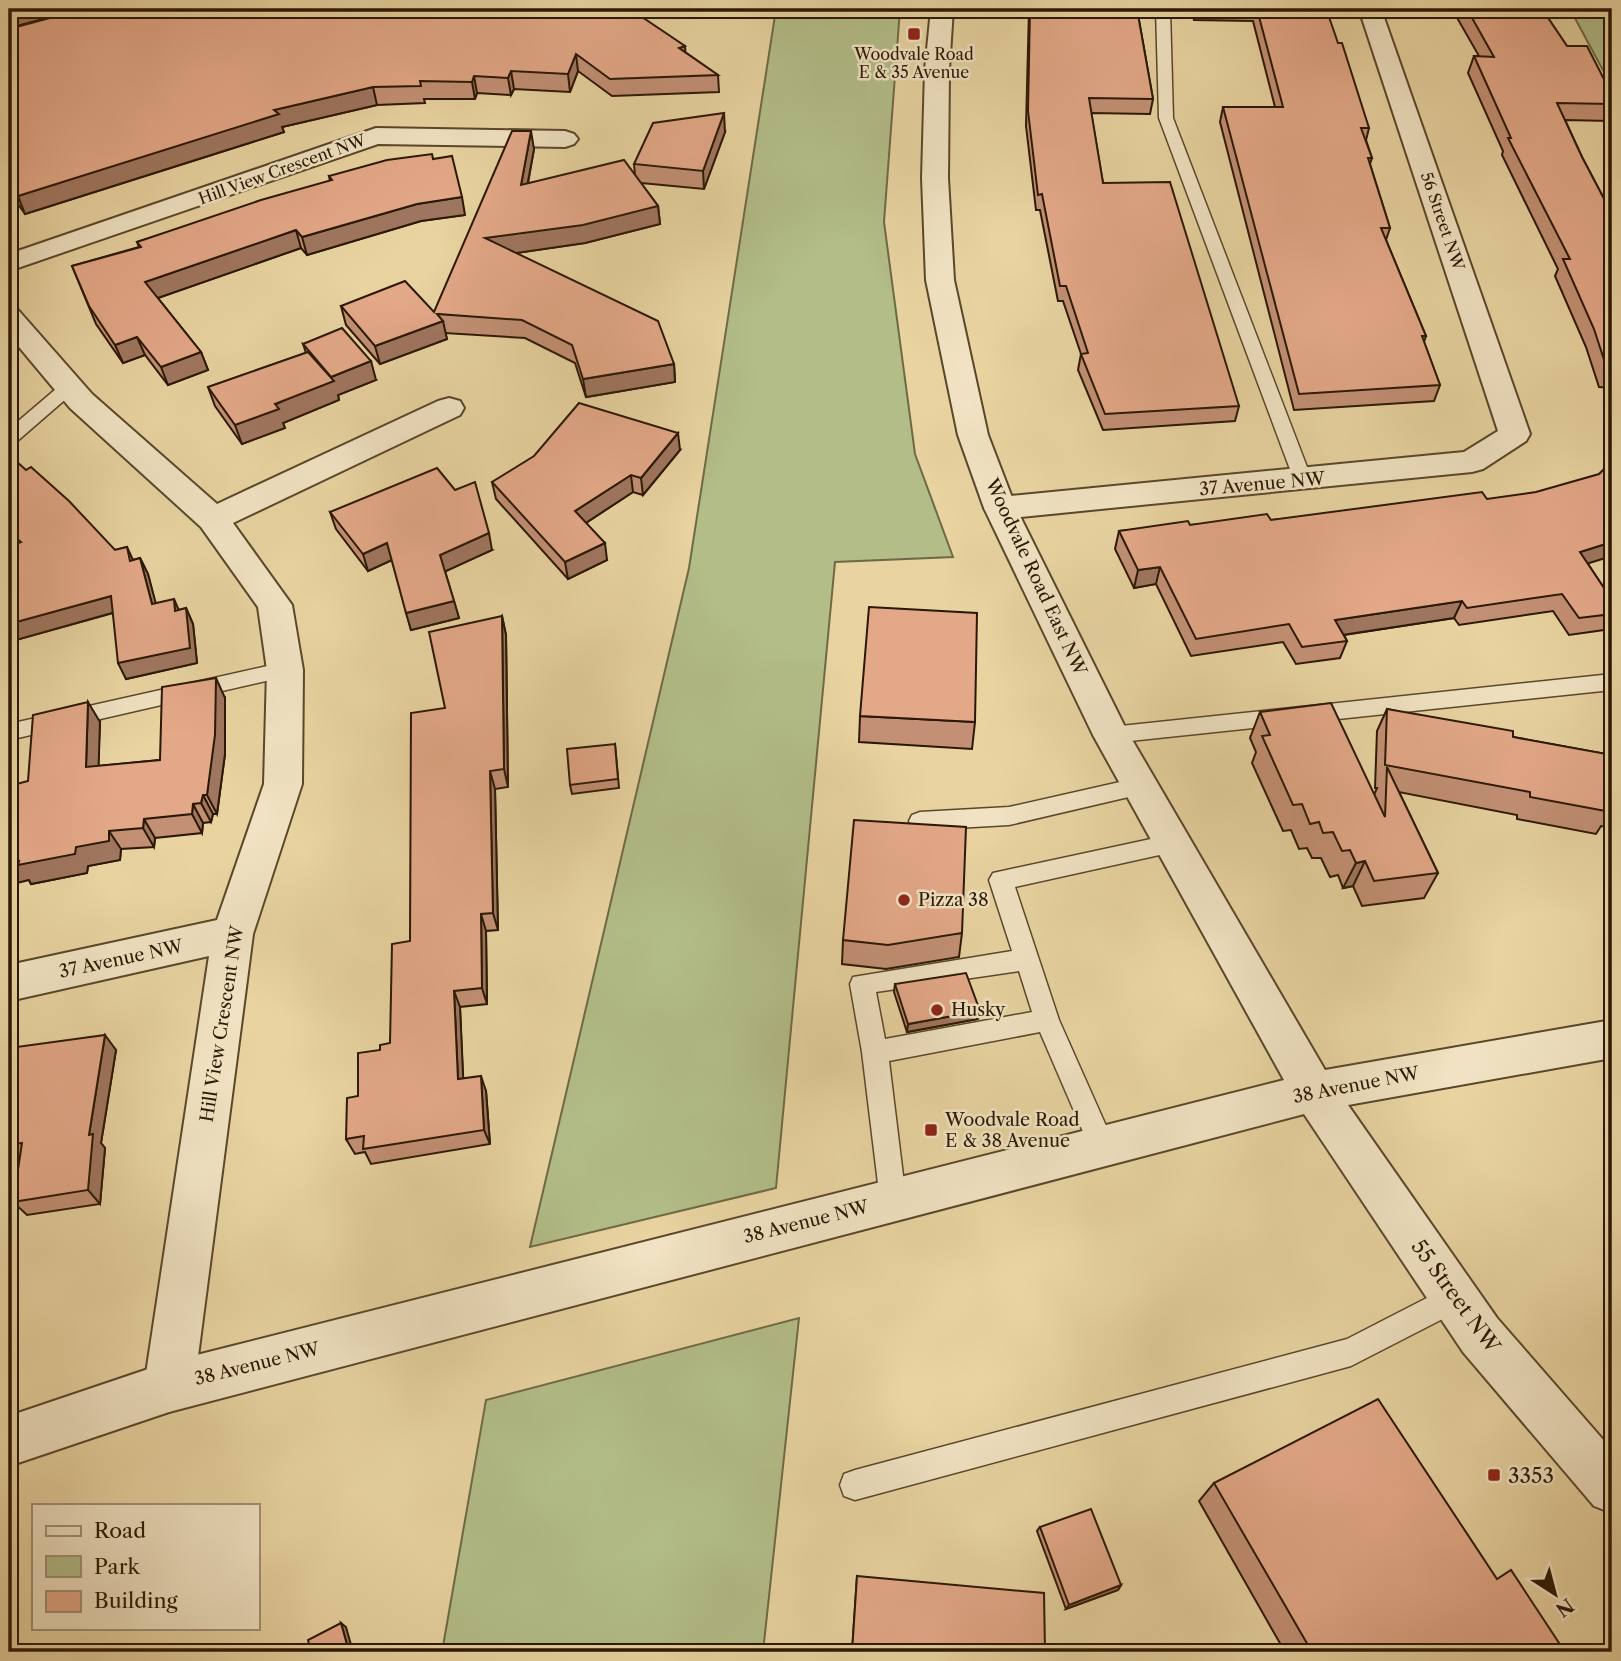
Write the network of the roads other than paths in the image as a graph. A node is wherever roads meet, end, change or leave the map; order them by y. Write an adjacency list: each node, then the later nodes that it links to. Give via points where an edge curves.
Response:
1 (942, 9): 12 (street, Woodvale Road East NW, via 935,178 940,280 974,435)
2 (1163, 9): 11 (lane, via 1167,118)
3 (1370, 9): 9 (street, 56 Street NW)
4 (565, 139): 5 (street, Hill View Crescent NW, via 376,136)
5 (9, 263)
6 (9, 317): 7 (street, Hill View Crescent NW)
7 (69, 387): 10 (lane); 13 (street, Hill View Crescent NW)
8 (449, 408): 13 (street)
9 (1515, 434): 11 (street, 37 Avenue NW, via 1472,462)
10 (9, 439)
11 (1303, 480): 12 (street, 37 Avenue NW)
12 (1000, 508): 17 (street, Woodvale Road East NW)
13 (213, 519): 14 (street, Hill View Crescent NW, via 275,606)
14 (285, 670): 16 (lane); 21 (street, Hill View Crescent NW, via 283,784)
15 (1612, 682): 17 (lane)
16 (9, 732)
17 (1111, 735): 18 (street, Woodvale Road East NW)
18 (1142, 786): 19 (lane, via 1009,816); 20 (street, Woodvale Road East NW)
19 (920, 821)
20 (1174, 844): 22 (lane, via 1001,880); 27 (street, Woodvale Road East NW)
21 (233, 934): 23 (street, 37 Avenue NW); 31 (street, Hill View Crescent NW)
22 (1028, 960): 24 (lane); 26 (lane, via 862,985)
23 (9, 983)
24 (1047, 1020): 26 (lane); 28 (lane)
25 (1612, 1039): 27 (street, 38 Avenue NW)
26 (875, 1052): 29 (lane)
27 (1314, 1092): 28 (street, 38 Avenue NW); 30 (street, 55 Street NW)
28 (1102, 1146): 29 (street, 38 Avenue NW)
29 (893, 1200): 31 (street, 38 Avenue NW)
30 (1454, 1298): 33 (lane, via 1351,1352); 34 (street, 55 Street NW, via 1480,1335)
31 (169, 1387): 32 (street, 38 Avenue NW)
32 (9, 1441)
33 (855, 1485)
34 (1612, 1488)

